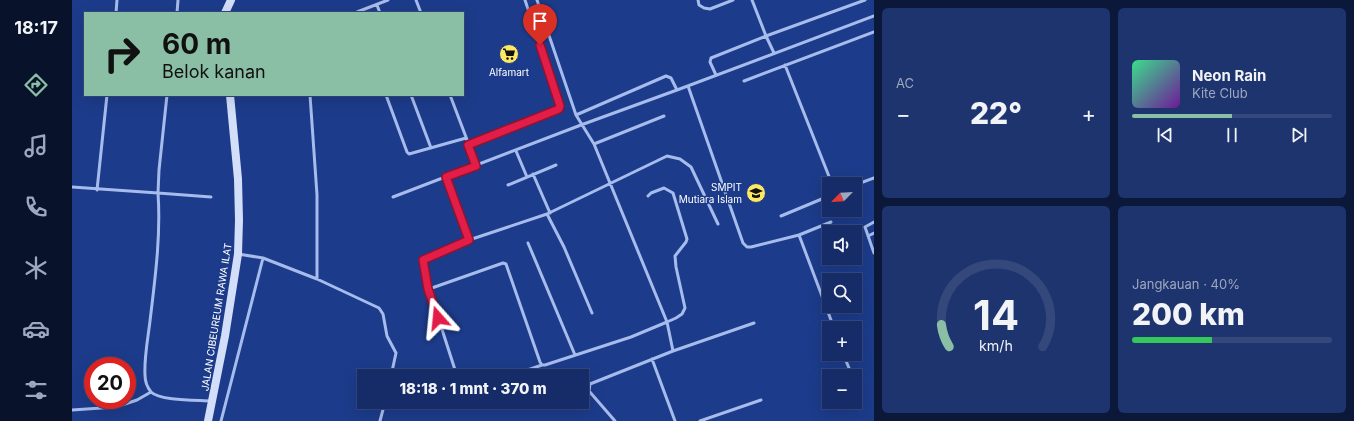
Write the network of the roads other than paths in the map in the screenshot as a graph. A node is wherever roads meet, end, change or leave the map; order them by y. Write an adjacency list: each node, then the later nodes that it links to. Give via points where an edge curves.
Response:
1 (118, 0): 13 (lane)
2 (178, 0): 14 (lane)
3 (231, 0): 15 (street)
4 (388, 0): 12 (lane)
5 (416, 0): 18 (lane)
6 (525, 0): 40 (lane, via 560,106 558,110)
7 (537, 0): 35 (lane)
8 (698, 0): 9 (lane, via 700,5 710,9)
9 (732, 0)
10 (752, 0): 21 (lane)
11 (865, 0): 21 (lane)
12 (377, 5): 16 (lane); 17 (lane)
13 (116, 12)
14 (177, 12)
15 (225, 12)
16 (357, 12)
17 (380, 12)
18 (421, 12)
19 (874, 16): 22 (lane)
20 (874, 32): 23 (lane)
21 (766, 36): 22 (lane); 24 (lane, via 711,58 710,62)
22 (774, 53): 24 (lane)
23 (785, 65): 25 (lane); 48 (lane)
24 (716, 75): 26 (lane)
25 (744, 81)
26 (688, 86): 27 (lane); 66 (lane, via 743,243 751,247)
27 (677, 90): 35 (lane, via 671,78 666,76); 37 (lane)
28 (107, 96): 54 (lane)
29 (168, 96): 55 (lane)
30 (230, 96): 71 (street, JALAN CIBEUREUM RAWA ILAT, via 238,178)
31 (310, 96): 73 (lane, via 317,195)
32 (386, 96): 41 (lane, via 408,153)
33 (411, 96): 41 (lane)
34 (450, 96): 38 (lane)
35 (576, 115): 37 (lane)
36 (664, 116): 39 (lane)
37 (581, 125): 39 (lane); 42 (lane)
38 (466, 138): 40 (lane); 41 (lane)
39 (594, 144): 51 (lane)
40 (468, 145): 44 (lane)
41 (431, 148)
42 (516, 151): 44 (lane); 47 (lane)
43 (556, 165): 45 (lane)
44 (476, 166): 46 (lane)
45 (533, 174): 47 (lane); 60 (lane)
46 (446, 177): 58 (lane); 68 (lane)
47 (527, 177): 52 (lane)
48 (829, 177)
49 (874, 178): 50 (lane)
50 (862, 182)
51 (611, 183): 60 (lane); 64 (lane, via 667,156 680,159 691,167); 77 (lane)
52 (508, 185)
53 (72, 187): 54 (lane)
54 (97, 190): 55 (lane)
55 (158, 193): 57 (lane); 88 (lane, via 158,236 145,374)
56 (648, 196): 77 (lane, via 664,188 672,192 687,239 675,256 685,308 682,314)
57 (211, 197)
58 (394, 197)
59 (822, 199): 61 (lane)
60 (548, 214): 68 (lane); 75 (lane)
61 (781, 216)
62 (830, 222): 66 (lane)
63 (874, 222): 67 (lane, via 865,227)
64 (718, 224)
65 (874, 233): 67 (lane)
66 (799, 235): 76 (lane)
67 (868, 236): 70 (lane)
68 (469, 240): 74 (lane, via 423,260)
69 (528, 243): 80 (lane)
70 (874, 253)
71 (238, 254): 72 (lane); 90 (street, JALAN CIBEUREUM RAWA ILAT)
72 (263, 258): 73 (lane); 95 (lane)
73 (318, 279): 85 (lane, via 382,310 387,336 396,353)
74 (428, 289): 83 (lane, via 506,264); 86 (lane)
75 (592, 313)
76 (831, 321)
77 (667, 322): 79 (lane); 80 (lane)
78 (754, 322): 79 (lane)
79 (673, 351): 81 (lane)
80 (575, 355): 83 (lane)
81 (652, 359): 97 (lane, via 590,384 589,390); 98 (lane)
82 (846, 361): 84 (lane)
83 (542, 365): 87 (lane)
84 (849, 368)
85 (393, 369)
86 (455, 369)
87 (530, 369)
88 (151, 392): 90 (lane, via 164,398); 92 (lane, via 116,407)
89 (761, 400): 93 (lane)
90 (213, 401): 94 (street, JALAN CIBEUREUM RAWA ILAT)
91 (383, 409): 96 (lane)
92 (72, 410)
93 (707, 420): 99 (lane)
94 (208, 421)
95 (221, 421)
96 (380, 421)
97 (615, 421)
98 (675, 421)
99 (700, 421)

